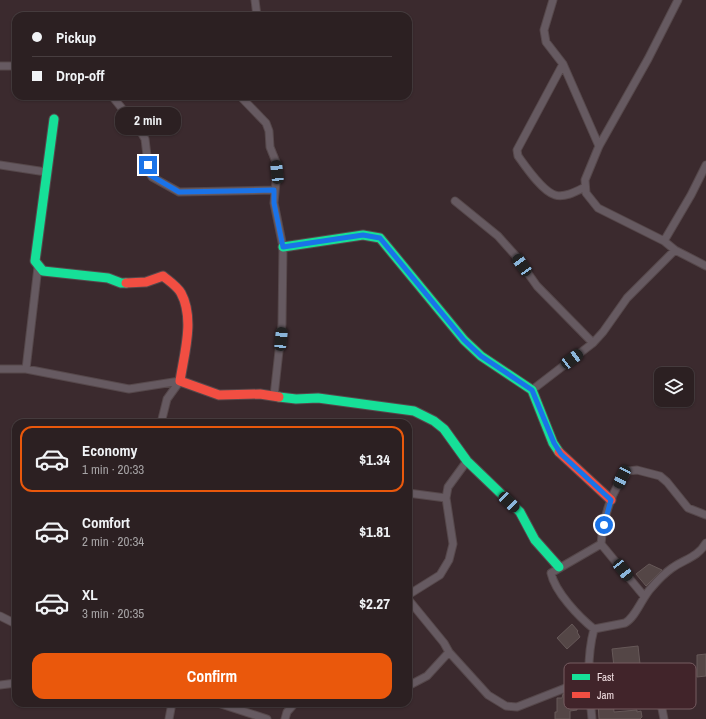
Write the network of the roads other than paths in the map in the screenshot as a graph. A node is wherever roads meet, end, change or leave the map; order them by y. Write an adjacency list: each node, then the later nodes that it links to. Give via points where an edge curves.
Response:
1 (255, 0): 4 (street)
2 (553, 0): 5 (street, via 544,30 546,42)
3 (678, 0): 11 (street)
4 (256, 12)
5 (563, 64): 11 (street); 15 (street, via 517,150 518,156 541,186 555,195 568,195)
6 (0, 66): 7 (street)
7 (12, 66)
8 (115, 100): 16 (street, via 145,139 149,172 152,177 179,192)
9 (244, 100): 16 (street, via 266,123 269,131 270,147 277,172)
10 (54, 118): 14 (street)
11 (599, 146): 15 (street, via 585,180)
12 (0, 165): 14 (street)
13 (706, 165): 18 (street, via 692,195)
14 (46, 172): 22 (street, via 35,261)
15 (585, 187): 18 (street, via 586,193 598,208)
16 (274, 190): 19 (street, via 274,203)
17 (455, 201): 23 (street, via 498,236 537,286)
18 (664, 241): 20 (street)
19 (283, 247): 27 (street, via 363,235 380,238 464,340 481,356); 28 (street, via 282,324)
20 (675, 250): 21 (street); 23 (street, via 628,298)
21 (706, 266)
22 (38, 267): 25 (street); 26 (street, via 43,271 108,278 121,282 146,282 163,276 178,288 187,308)
23 (593, 343): 27 (street)
24 (0, 369): 25 (street)
25 (26, 369): 26 (street, via 129,389)
26 (180, 380): 28 (street, via 219,395); 29 (street, via 167,399)
27 (532, 390): 33 (street, via 561,454)
28 (274, 396): 30 (street, via 318,398 414,411 444,429)
29 (162, 419)
30 (467, 461): 32 (street, via 448,487); 37 (street, via 520,512 535,540)
31 (412, 494): 32 (street)
32 (446, 498): 38 (street, via 453,544 449,560 440,575)
33 (611, 500): 34 (street, via 622,477 628,471 637,470 660,476 688,508); 36 (street, via 605,516)
34 (706, 515)
35 (706, 543): 39 (street, via 696,555 672,568)
36 (601, 544): 37 (street); 39 (street)
37 (559, 567): 43 (street, via 551,573 557,589)
38 (412, 592)
39 (644, 596): 43 (street, via 630,621)
40 (412, 604): 44 (street)
41 (0, 616): 42 (street)
42 (12, 622)
43 (594, 629): 45 (street)
44 (449, 652): 47 (street, via 427,676); 49 (street, via 488,695 506,706 517,707)
45 (589, 663)
46 (12, 684): 48 (street)
47 (412, 684)
48 (0, 685)
49 (564, 689)
50 (171, 707): 55 (street)
51 (230, 707): 56 (street)
52 (291, 707): 57 (street)
53 (591, 709): 58 (street)
54 (662, 709): 59 (street)
55 (169, 719)
56 (267, 719)
57 (285, 719)
58 (592, 719)
59 (664, 719)

